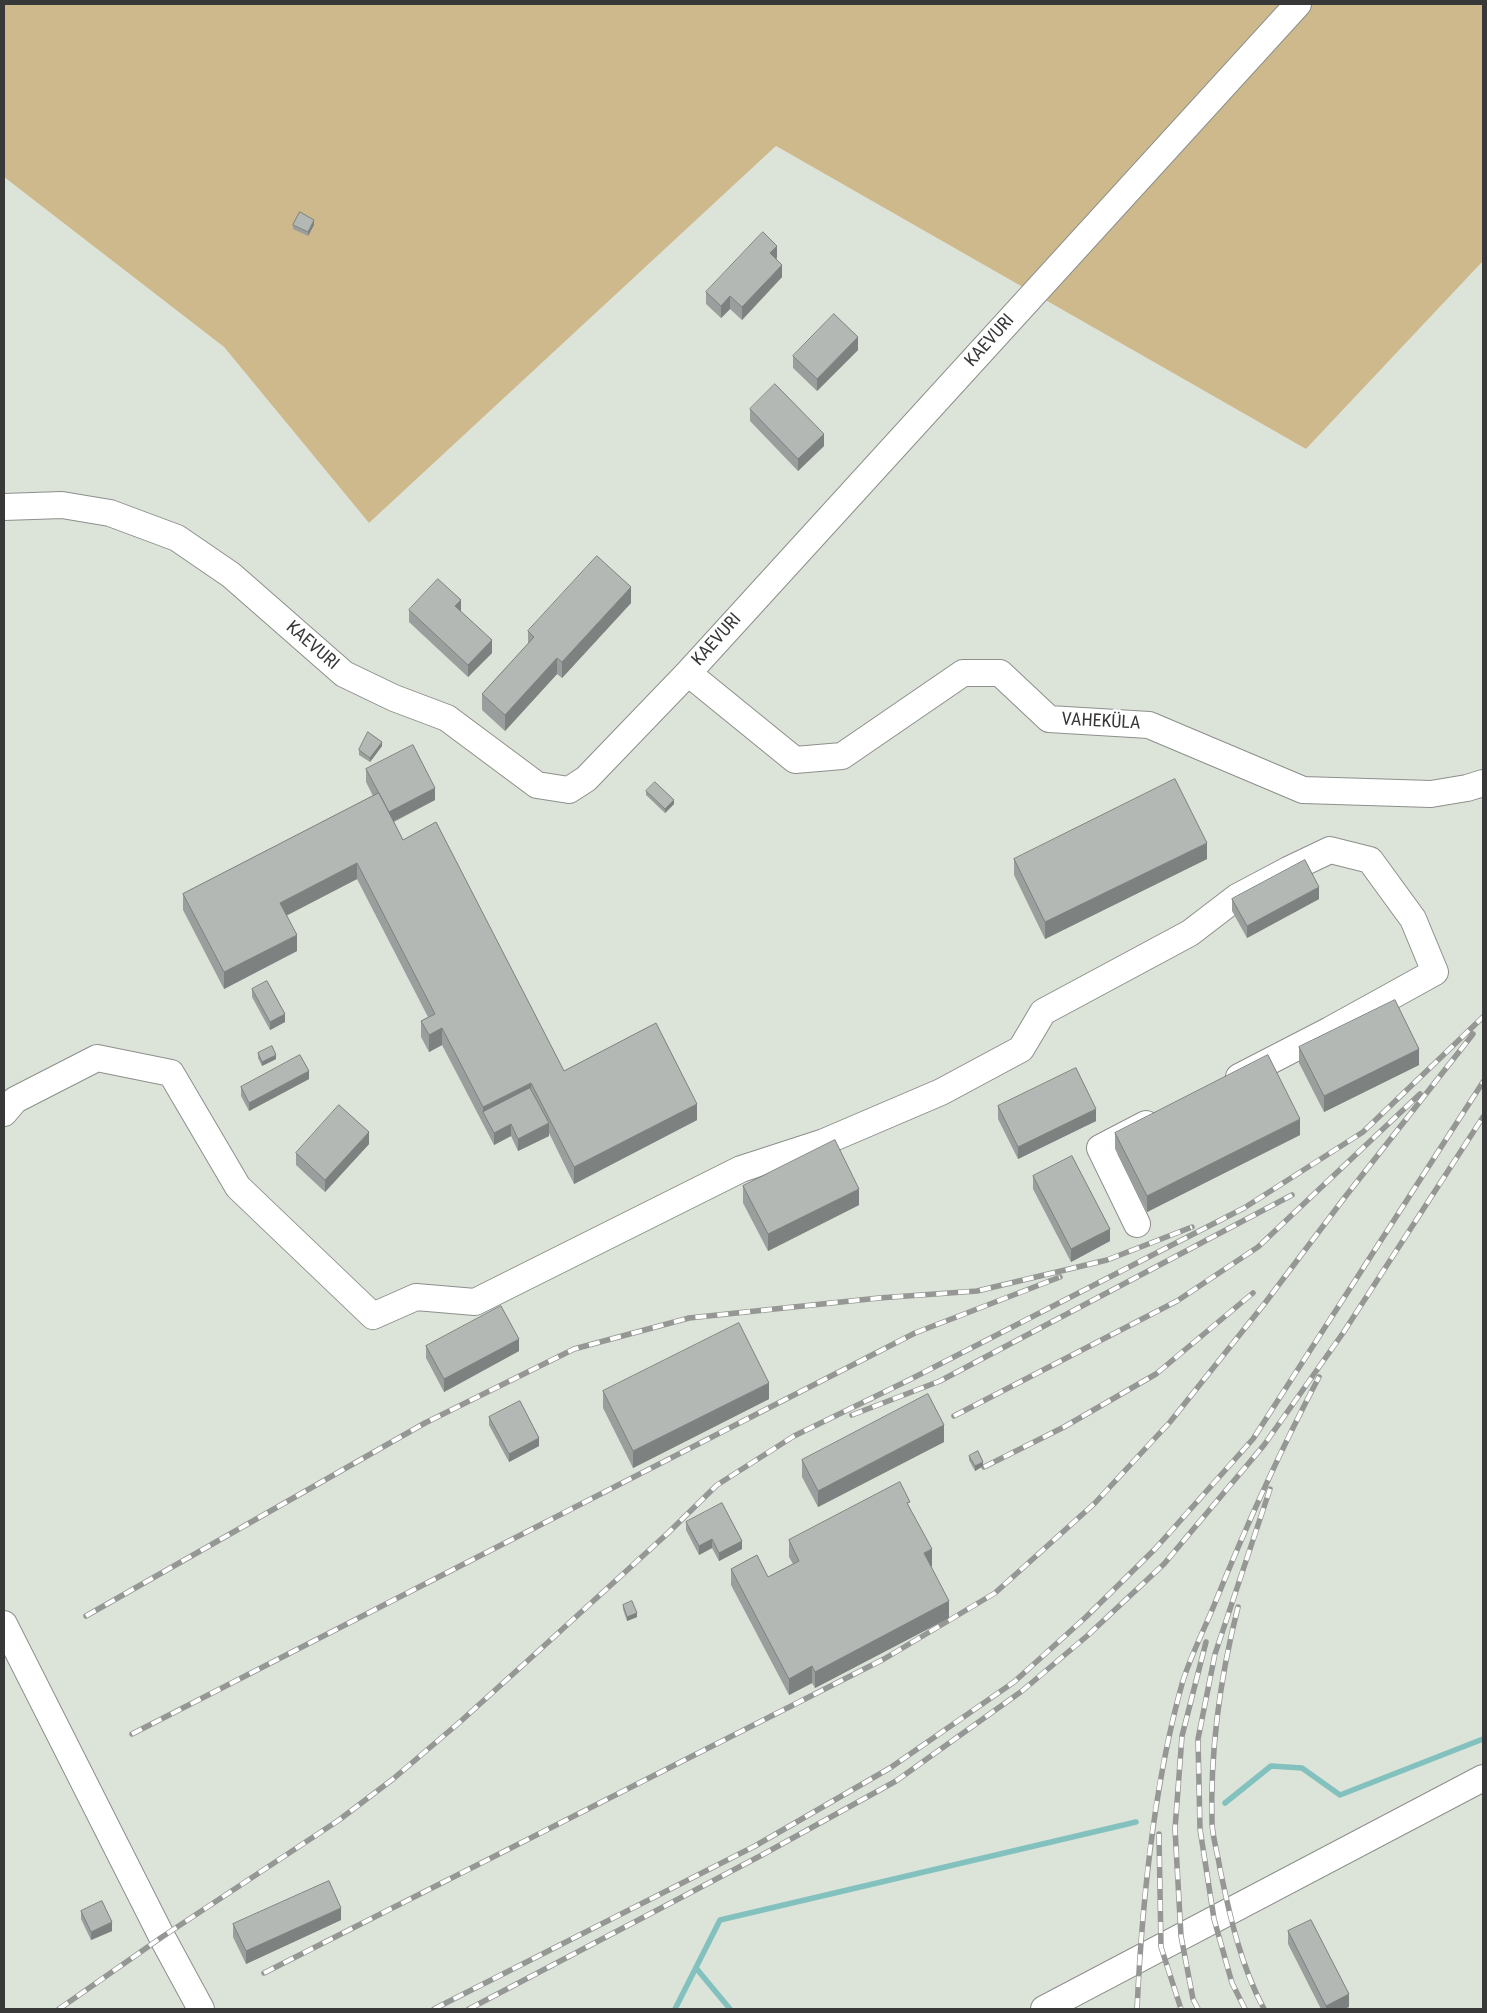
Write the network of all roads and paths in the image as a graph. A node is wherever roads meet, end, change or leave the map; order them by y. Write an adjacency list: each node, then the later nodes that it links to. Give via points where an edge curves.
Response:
1 (1298, 4): 3 (street, KAEVURI)
2 (4, 507): 3 (street, KAEVURI, via 62,505 110,513 177,538 231,575 344,674 447,718 537,785 569,790 586,779)
3 (688, 673): 4 (street, VAHEKÜLA, via 795,760 842,756 963,672 1000,673 1049,719 1149,725 1303,790 1432,794)
4 (1483, 782)
5 (1215, 1089): 7 (street, via 1435,972 1413,919 1370,860 1330,850 1288,870 1238,897 1190,933 1043,1012 1021,1049 941,1092 824,1142 740,1169 476,1302 416,1297 373,1316 238,1187 171,1073 97,1058 15,1100)
6 (1171, 1112): 8 (street, via 1100,1148)
7 (4, 1113)
8 (1137, 1224)
9 (4, 1624): 11 (street, via 162,1938)
10 (1483, 1778): 12 (street)
11 (202, 2009)
12 (1044, 2009)

